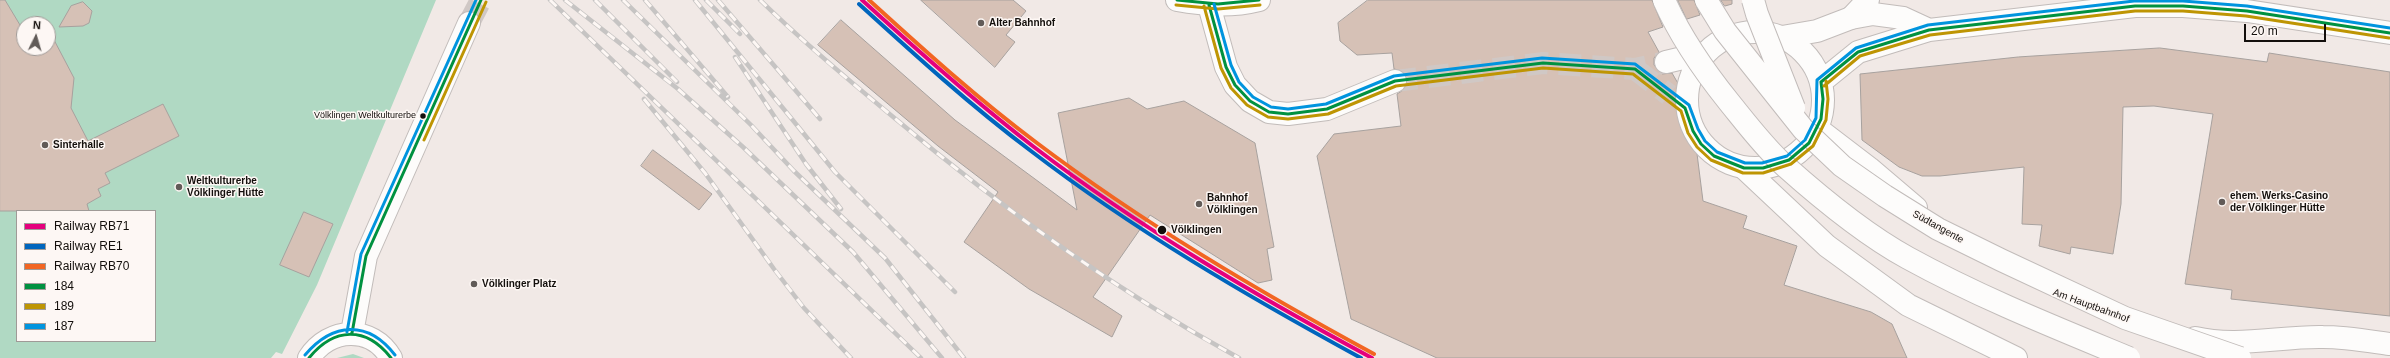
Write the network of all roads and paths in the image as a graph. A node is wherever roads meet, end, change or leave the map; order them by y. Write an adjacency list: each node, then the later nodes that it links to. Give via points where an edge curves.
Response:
1 (1177, 0): 7 (main road)
2 (1260, 0): 7 (main road, via 1243,4)
3 (1664, 0): 24 (main road, bridge, via 1686,42 1743,120 1784,165 1851,220 1908,257 2010,309)
4 (1706, 0): 17 (main road, Südtangente, bridge, via 1725,31)
5 (1753, 0): 17 (main road, bridge, via 1756,14)
6 (1868, 0): 8 (main road)
7 (1209, 5): 15 (main road, via 1226,67 1235,85 1250,101 1270,112 1288,114 1327,109)
8 (1851, 18): 10 (main road, via 1873,14 1903,18); 12 (main road, via 1817,31)
9 (469, 23): 19 (main road, via 366,256)
10 (1928, 30): 11 (main road, via 2135,6 2182,6 2247,11); 16 (main road, via 1858,52)
11 (2390, 33)
12 (1782, 37): 13 (main road, via 1764,32 1732,35 1717,42); 16 (main road, via 1807,57)
13 (1704, 53): 14 (main road); 18 (main road, via 1677,102 1701,144 1714,156)
14 (1666, 62)
15 (1395, 81)
16 (1821, 82): 17 (main road, via 1823,107)
17 (1810, 129): 18 (main road, via 1809,143 1789,160 1769,167); 20 (main road, Am Hauptbahnhof, via 1869,168 1920,210 2000,269 2066,300 2147,326 2207,340 2245,341 2323,336); 25 (main road, Südtangente, bridge, via 1842,166 1938,228 2125,318)
18 (1744, 168): 23 (main road, via 1827,246 1908,305 1999,352)
19 (352, 333): 21 (main road, via 326,340); 22 (main road, via 381,344)
20 (2390, 344)
21 (309, 358)
22 (391, 358)
23 (2016, 358)
24 (2129, 358)
25 (2240, 358)

